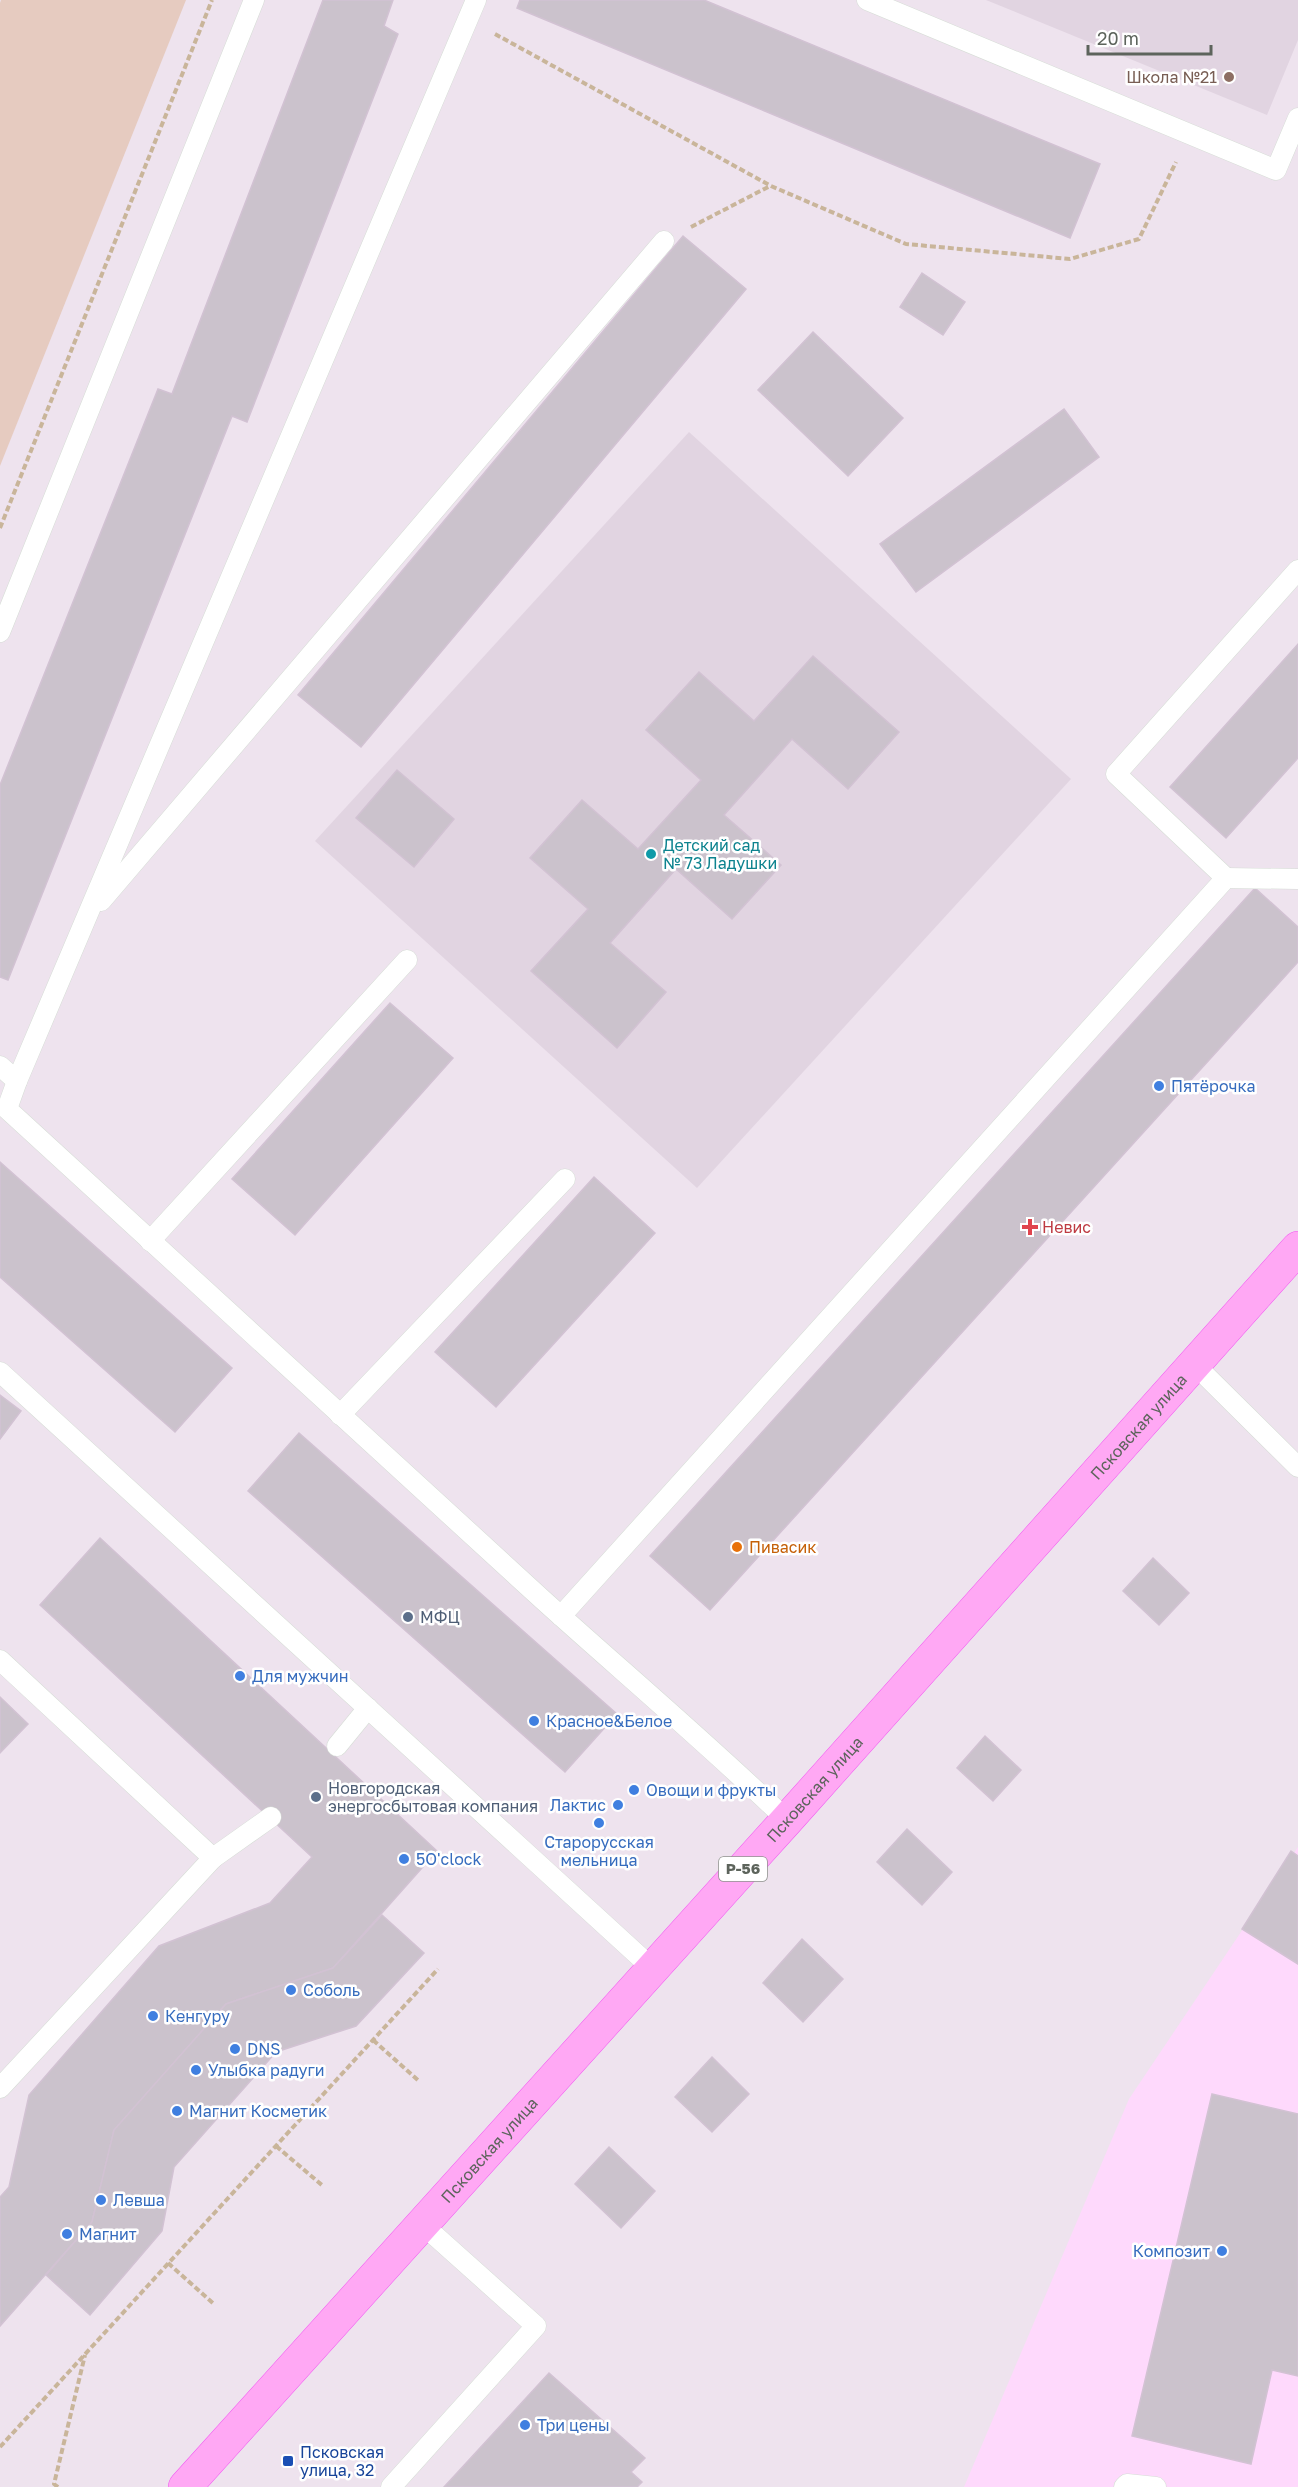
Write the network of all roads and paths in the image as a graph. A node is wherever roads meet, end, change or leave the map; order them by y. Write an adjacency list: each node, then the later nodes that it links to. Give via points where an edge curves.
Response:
1 (212, 0): 10 (path)
2 (254, 0): 12 (lane)
3 (476, 0): 5 (lane)
4 (867, 0): 7 (lane)
5 (468, 19): 8 (path); 15 (lane)
6 (1298, 118): 7 (lane, via 1276,170)
7 (1189, 134): 8 (path, via 1139,239 1070,259 906,244)
8 (771, 186): 9 (path)
9 (664, 241): 15 (lane)
10 (0, 528)
11 (1298, 570): 13 (lane, via 1116,774)
12 (0, 632)
13 (1226, 878): 14 (lane); 26 (lane)
14 (1298, 879)
15 (88, 917): 18 (lane)
16 (408, 960): 20 (lane)
17 (0, 1066): 18 (lane)
18 (17, 1081): 20 (lane, via 7,1109)
19 (565, 1179): 24 (lane)
20 (150, 1241): 24 (lane)
21 (1298, 1248): 22 (main road, Псковская улица / Р-56)
22 (1194, 1364): 25 (lane); 31 (main road, Псковская улица / Р-56)
23 (0, 1372): 28 (lane)
24 (340, 1415): 26 (lane)
25 (1298, 1467)
26 (561, 1616): 31 (lane, via 704,1741)
27 (0, 1660): 32 (lane)
28 (368, 1708): 29 (lane); 33 (lane)
29 (337, 1746)
30 (271, 1817): 32 (lane)
31 (787, 1820): 33 (main road, Псковская улица / Р-56)
32 (213, 1858): 37 (lane)
33 (652, 1968): 40 (main road, Псковская улица / Р-56)
34 (438, 1969): 35 (path)
35 (373, 2040): 36 (path); 38 (path)
36 (419, 2081)
37 (0, 2088)
38 (276, 2146): 39 (path); 41 (path)
39 (323, 2186)
40 (422, 2224): 46 (main road, Псковская улица / Р-56); 47 (lane, via 536,2326)
41 (168, 2263): 42 (path); 43 (path)
42 (214, 2304)
43 (85, 2354): 44 (path); 45 (path, via 54,2484)
44 (0, 2447)
45 (58, 2487)
46 (185, 2487)
47 (391, 2487)
48 (1124, 2487): 49 (lane)
49 (1156, 2487)

